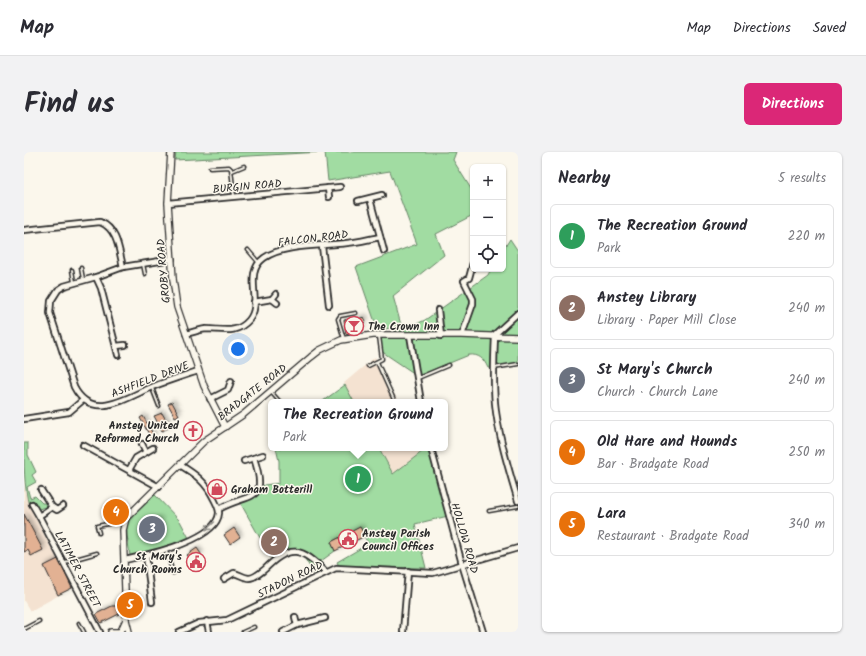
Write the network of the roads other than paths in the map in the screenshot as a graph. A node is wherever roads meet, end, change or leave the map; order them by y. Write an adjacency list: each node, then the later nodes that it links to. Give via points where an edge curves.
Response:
1 (171, 152): 12 (street, GROBY ROAD)
2 (244, 166): 4 (lane)
3 (210, 168): 4 (lane, via 229,167)
4 (232, 171): 8 (lane)
5 (340, 187): 6 (street, BURGIN ROAD)
6 (328, 188): 8 (street, BURGIN ROAD); 9 (street)
7 (382, 195): 10 (street)
8 (234, 196): 12 (street, BURGIN ROAD)
9 (329, 197)
10 (370, 198): 11 (street); 14 (street)
11 (358, 201)
12 (168, 203): 18 (street, GROBY ROAD)
13 (24, 230): 21 (street, via 100,222 109,227 115,236)
14 (380, 237): 15 (street, FALCON ROAD); 17 (street)
15 (322, 246): 20 (street, FALCON ROAD, via 281,250 270,254); 31 (street)
16 (248, 250): 20 (lane)
17 (384, 251)
18 (172, 259): 19 (street); 39 (street, GROBY ROAD, via 177,307)
19 (143, 263): 21 (street); 25 (lane)
20 (259, 263): 33 (street, via 253,275)
21 (123, 267): 26 (street)
22 (81, 268): 27 (lane)
23 (72, 270): 28 (lane)
24 (471, 272): 42 (street, via 464,282 473,304)
25 (145, 274)
26 (96, 277): 27 (street); 48 (street)
27 (83, 280): 28 (street)
28 (74, 282): 64 (street, via 64,286 54,296 50,313 72,382)
29 (276, 294): 32 (street)
30 (334, 297): 31 (street)
31 (328, 298): 35 (street)
32 (272, 299): 33 (street); 34 (street)
33 (254, 302): 39 (street, via 249,320 236,329 207,329)
34 (276, 303)
35 (329, 305)
36 (438, 310): 43 (street)
37 (356, 313): 46 (lane, via 340,316 338,319)
38 (518, 313): 44 (street)
39 (186, 334): 55 (street, GROBY ROAD)
40 (379, 335): 41 (street, BRADGATE ROAD); 46 (street, BRADGATE ROAD); 50 (lane, via 382,360)
41 (410, 335): 43 (street, BRADGATE ROAD); 56 (street)
42 (462, 335): 43 (street, BRADGATE ROAD); 44 (street, BRADGATE ROAD)
43 (441, 336)
44 (494, 336): 45 (street, BRADGATE ROAD); 54 (street)
45 (518, 337)
46 (344, 340): 59 (street, BRADGATE ROAD, via 332,343 316,353)
47 (125, 344): 48 (street)
48 (116, 346): 49 (street)
49 (118, 355)
50 (377, 362): 53 (lane); 62 (lane)
51 (518, 364): 54 (lane)
52 (449, 365): 56 (lane)
53 (368, 366)
54 (494, 368): 80 (street, via 498,423)
55 (198, 371): 58 (street, ASHFIELD DRIVE); 60 (street, GROBY ROAD)
56 (418, 378): 63 (street)
57 (231, 381): 60 (street, via 228,390)
58 (151, 387): 64 (street, ASHFIELD DRIVE, via 120,402 107,405 93,405); 65 (lane)
59 (271, 392): 61 (lane); 67 (street, BRADGATE ROAD)
60 (210, 399): 67 (street, GROBY ROAD)
61 (277, 399)
62 (394, 399)
63 (421, 399)
64 (83, 400): 66 (street, via 69,412)
65 (160, 406)
66 (24, 419)
67 (225, 427): 76 (street, BRADGATE ROAD, via 204,440)
68 (142, 444): 72 (street)
69 (83, 445): 77 (street)
70 (153, 448): 72 (street)
71 (431, 451): 96 (street, HOLLOW ROAD)
72 (146, 452): 77 (street, via 133,461)
73 (263, 455): 74 (street)
74 (254, 458): 75 (street); 85 (street, via 260,478 257,491)
75 (244, 461)
76 (180, 465): 78 (street, BRADGATE ROAD); 85 (street, via 205,484)
77 (129, 470): 78 (street)
78 (158, 487): 88 (street, BRADGATE ROAD, via 130,512)
79 (41, 490): 84 (street)
80 (518, 501)
81 (32, 504): 87 (street, LATIMER STREET)
82 (63, 506): 84 (street, via 57,510)
83 (518, 506): 86 (lane)
84 (52, 507): 87 (street)
85 (219, 509): 91 (street, one-way to 91, via 218,518 208,529 184,544)
86 (489, 511)
87 (39, 516): 95 (street, LATIMER STREET)
88 (123, 523): 89 (lane, via 97,526); 94 (street)
89 (99, 533)
90 (518, 548): 96 (street, STADON ROAD)
91 (166, 551): 93 (street); 99 (lane)
92 (97, 553): 95 (lane)
93 (146, 556): 94 (street); 101 (street)
94 (125, 560): 104 (street)
95 (65, 562): 112 (street, LATIMER STREET)
96 (462, 564): 97 (street, STADON ROAD, via 433,573); 121 (street, HOLLOW ROAD)
97 (408, 571): 98 (street, STADON ROAD, via 336,568); 120 (street)
98 (326, 572): 100 (street, via 310,556 295,552 276,558 254,577 234,573); 105 (street, STADON ROAD, via 227,620)
99 (173, 573)
100 (224, 579)
101 (152, 602)
102 (295, 617): 108 (street)
103 (325, 618): 108 (street)
104 (126, 620): 114 (street); 115 (street)
105 (207, 620): 116 (street, STADON ROAD); 117 (street)
106 (39, 621): 110 (lane)
107 (79, 623): 111 (lane)
108 (297, 626): 119 (street)
109 (254, 627): 118 (lane)
110 (24, 629)
111 (84, 632)
112 (100, 632)
113 (111, 632): 114 (street)
114 (120, 632): 115 (street)
115 (128, 632)
116 (179, 632)
117 (209, 632)
118 (243, 632)
119 (283, 632)
120 (404, 632)
121 (483, 632)

